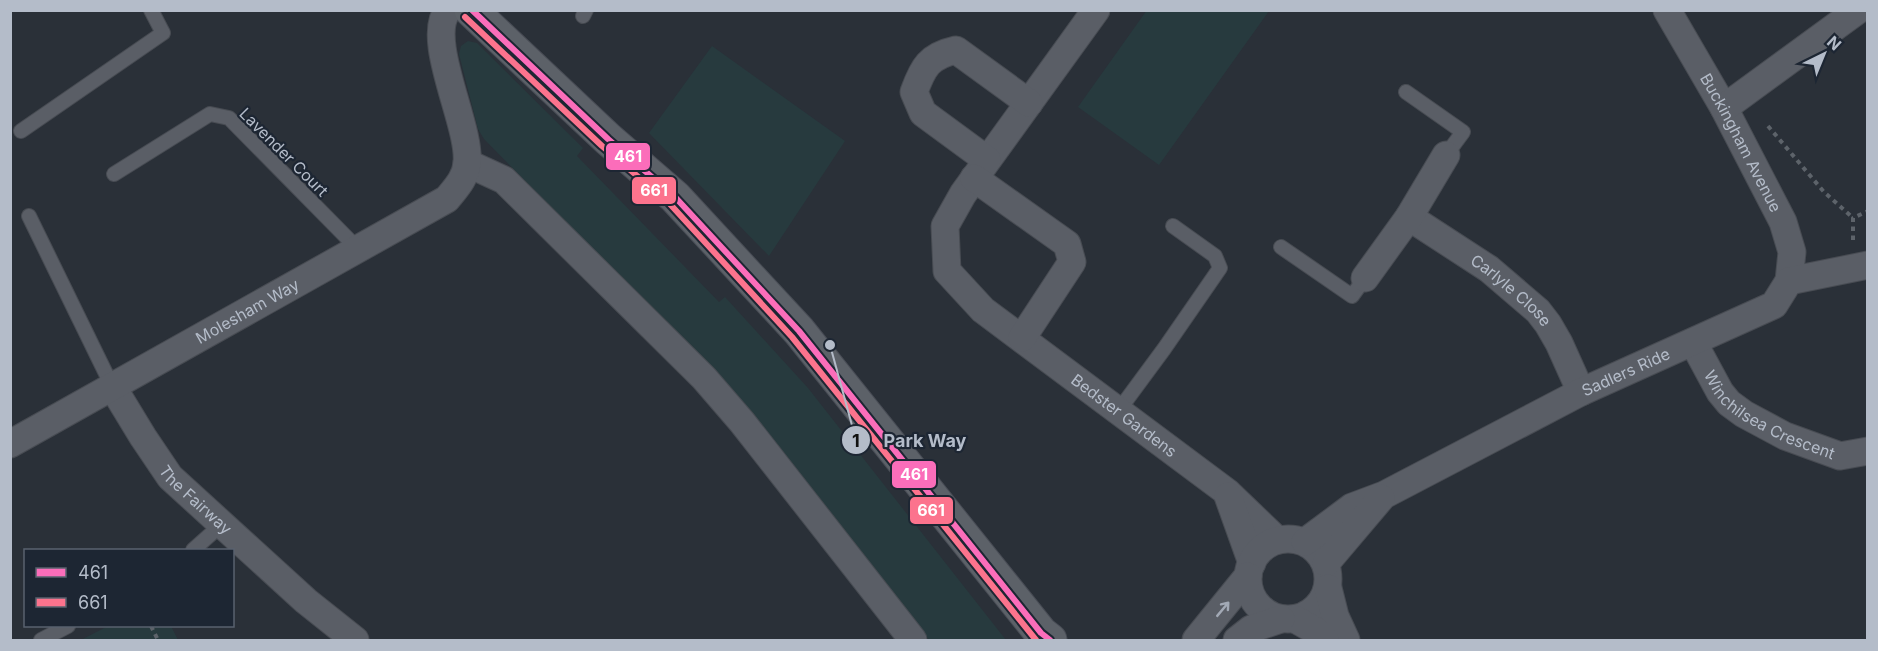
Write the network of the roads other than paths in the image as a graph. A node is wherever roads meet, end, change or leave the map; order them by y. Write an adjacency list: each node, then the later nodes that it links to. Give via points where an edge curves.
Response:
1 (151, 10): 10 (lane, via 163,33)
2 (448, 10): 12 (street, via 443,16 440,42)
3 (471, 10): 40 (main road, via 675,197 785,315)
4 (1096, 10): 9 (street, Bedster Gardens)
5 (1667, 10): 8 (street, Buckingham Avenue)
6 (1858, 10): 8 (street)
7 (1406, 92): 11 (lane, via 1463,132)
8 (1732, 102): 22 (street, Buckingham Avenue, via 1783,222 1792,252)
9 (1029, 104): 13 (street, Bedster Gardens); 13 (street, via 956,50 939,54 922,71 914,92 923,113)
10 (21, 131)
11 (1446, 155): 16 (street)
12 (467, 163): 19 (street, Molesham Way, via 461,181 447,199); 43 (street, via 504,180 704,378)
13 (981, 169): 23 (street, Bedster Gardens, via 945,226 947,271 983,310); 23 (street, via 1067,244 1072,262)
14 (114, 174): 19 (lane, Lavender Court, via 210,114 229,118)
15 (29, 216): 25 (lane)
16 (1409, 217): 21 (street); 26 (street, Carlyle Close, via 1489,268 1538,312 1559,343)
17 (1173, 226): 27 (lane, via 1215,256 1220,268)
18 (1281, 247): 21 (lane, via 1352,296)
19 (359, 250): 25 (street, Molesham Way)
20 (1868, 265): 22 (street)
21 (1365, 278)
22 (1789, 281): 24 (street, Sadlers Ride, via 1774,305)
23 (1022, 338): 27 (street, Bedster Gardens)
24 (1693, 342): 26 (street, Sadlers Ride); 29 (street, Winchilsea Crescent, via 1720,392 1744,414 1785,436 1839,456)
25 (112, 386): 28 (street, Molesham Way); 32 (street, The Fairway, via 170,477)
26 (1581, 392): 31 (street, Sadlers Ride)
27 (1119, 410): 30 (street, Bedster Gardens)
28 (10, 444)
29 (1868, 451)
30 (1227, 492): 33 (street, Bedster Gardens); 36 (street)
31 (1384, 495): 34 (street, Sadlers Ride, via 1352,507); 37 (street, Sadlers Ride)
32 (221, 525): 35 (lane); 42 (street, The Fairway)
33 (1277, 540): 34 (street); 36 (street, via 1262,549)
34 (1305, 542): 37 (street, via 1314,548)
35 (194, 549)
36 (1250, 570): 38 (street, via 1249,588 1261,608 1270,615); 44 (street, one-way to 36)
37 (1327, 575): 38 (street, via 1324,599 1306,615); 47 (street, via 1335,616)
38 (1288, 619): 45 (street, via 1251,629); 46 (street)
39 (66, 627): 41 (lane)
40 (1045, 638)
41 (41, 640)
42 (356, 640)
43 (913, 640)
44 (1196, 640)
45 (1237, 640)
46 (1325, 640)
47 (1346, 640)

